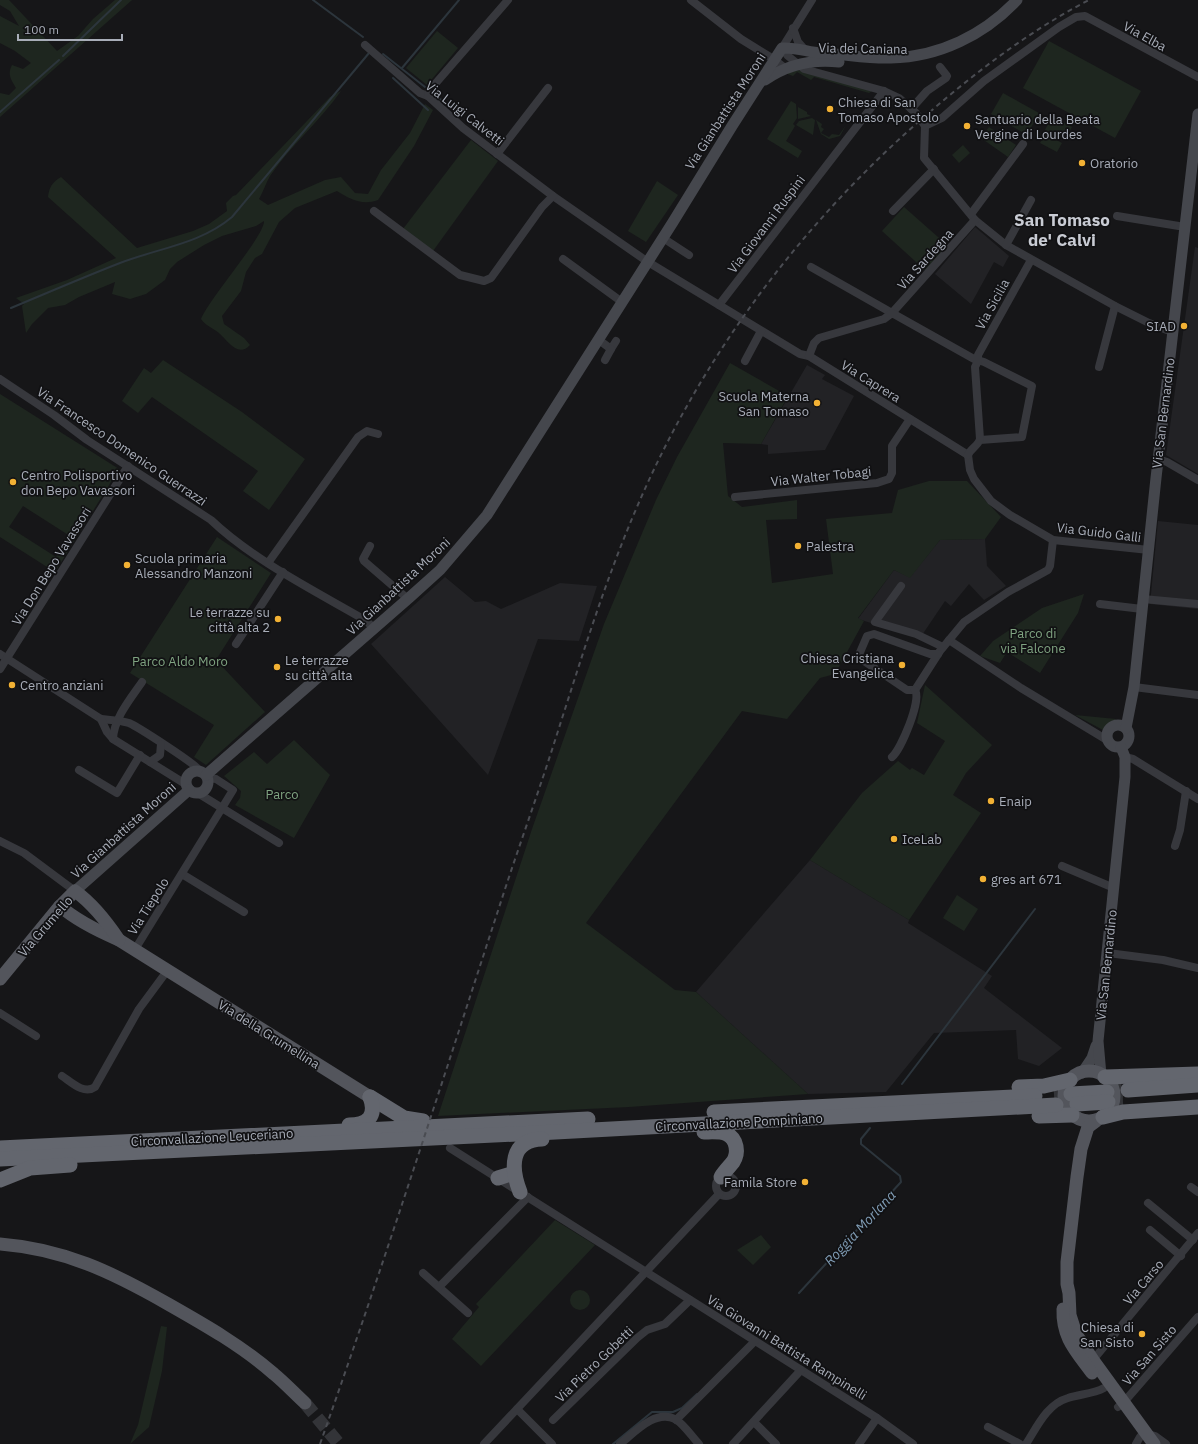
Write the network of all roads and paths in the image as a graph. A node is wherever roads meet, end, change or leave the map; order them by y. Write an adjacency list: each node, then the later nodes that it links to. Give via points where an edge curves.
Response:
1 (508, 0): 20 (street, via 429,91)
2 (691, 0): 10 (street, via 741,39)
3 (812, 0): 6 (street, Via Gianbattista Moroni)
4 (1017, 0): 9 (main road, Via dei Caniana, via 996,20 970,37 945,48 919,55 877,58)
5 (1025, 0): 11 (main road, Via dei Caniana, via 988,34 941,56 894,65)
6 (793, 28): 8 (street, Via Gianbattista Moroni); 9 (street, Via dei Caniana, via 798,42)
7 (365, 45): 20 (street, Via Luigi Calvetti, via 420,93)
8 (782, 48): 9 (main road, Via dei Caniana); 10 (main road, Via Gianbattista Moroni); 12 (street)
9 (805, 50): 11 (street)
10 (775, 60): 14 (street); 17 (main road, Via Gianbattista Moroni)
11 (818, 61): 12 (main road, Via dei Caniana); 15 (street)
12 (797, 64): 14 (main road, Via dei Caniana); 15 (street, via 810,71)
13 (940, 67): 21 (street, via 946,78 927,92)
14 (785, 68): 17 (main road, Via dei Caniana)
15 (824, 74): 19 (street)
16 (1198, 77): 23 (street, Via Elba, via 1081,15 1059,27 984,81 942,118)
17 (760, 84): 34 (main road, Via Gianbattista Moroni)
18 (548, 88): 25 (street)
19 (884, 91): 21 (street, via 899,98); 42 (street, Via Giovanni Ruspini)
20 (428, 96): 25 (street, Via Luigi Calvetti)
21 (911, 109): 23 (street)
22 (1198, 118): 33 (main road, Via San Bernardino)
23 (925, 126): 26 (street, via 924,158)
24 (1023, 144): 32 (street, Via Sardegna)
25 (497, 154): 27 (street, Via Luigi Calvetti)
26 (934, 169): 29 (street); 32 (street)
27 (553, 196): 30 (street, via 542,207 491,278 484,281 460,275); 39 (street, Via Luigi Calvetti)
28 (1031, 200): 35 (street)
29 (893, 211)
30 (374, 212)
31 (1117, 216): 33 (street)
32 (973, 217): 35 (street); 44 (street, Via Sardegna)
33 (1186, 227): 46 (main road, Via San Bernardino)
34 (663, 238): 36 (street); 39 (main road, Via Gianbattista Moroni)
35 (1006, 245): 38 (street)
36 (689, 254)
37 (563, 259): 41 (street)
38 (1031, 260): 43 (street); 53 (street, Via Sicilia, via 978,355)
39 (648, 262): 41 (main road, Via Gianbattista Moroni); 42 (street)
40 (811, 267): 44 (street)
41 (622, 302): 47 (main road, Via Gianbattista Moroni)
42 (720, 305): 45 (street, Via Caprera)
43 (1115, 306): 46 (street); 54 (street)
44 (892, 313): 50 (street, Via Sardegna, via 884,319 819,338); 53 (street)
45 (761, 331): 50 (street, Via Caprera, via 800,354); 52 (street)
46 (1172, 332): 60 (main road, Via San Bernardino)
47 (599, 340): 49 (street); 70 (main road, Via Gianbattista Moroni, via 487,515 440,570)
48 (616, 341): 49 (street)
49 (611, 349): 51 (street)
50 (809, 356): 56 (street, Via Caprera)
51 (605, 360)
52 (745, 360)
53 (978, 361): 58 (street, Via Sicilia, via 975,367); 58 (street, via 1032,386 1022,438)
54 (1099, 367)
55 (0, 380): 61 (street, Via Francesco Domenico Guerrazzi)
56 (910, 419): 59 (street, Via Caprera); 63 (street, Via Walter Tobagi, via 892,446 892,473 889,479 877,483)
57 (378, 434): 67 (street, via 367,431 358,437)
58 (980, 440): 59 (street)
59 (968, 455): 64 (street, Via Guido Galli, via 974,479 991,501)
60 (1158, 459): 62 (street); 66 (main road, Via San Bernardino)
61 (128, 466): 67 (street, Via Francesco Domenico Guerrazzi, via 211,520); 79 (street, Via Don Bepo Vavassori, via 25,630)
62 (1198, 480)
63 (736, 497)
64 (1053, 540): 66 (street, Via Guido Galli); 75 (street, via 1048,570 977,612 964,622)
65 (370, 546): 70 (street, Via Gianbattista Moroni, via 364,561)
66 (1149, 550): 72 (main road, Via San Bernardino)
67 (268, 562): 68 (street, Via Francesco Domenico Guerrazzi)
68 (283, 572): 74 (street, Via Francesco Domenico Guerrazzi); 76 (street)
69 (902, 586): 77 (street, via 875,622 916,634)
70 (405, 597): 74 (main road, Via Gianbattista Moroni)
71 (1100, 604): 72 (street)
72 (1142, 604): 73 (street); 82 (main road, Via San Bernardino)
73 (1198, 604)
74 (375, 628): 96 (main road, Via Gianbattista Moroni)
75 (949, 640): 77 (street); 89 (street, via 1021,688)
76 (236, 644)
77 (943, 647): 78 (street)
78 (938, 654): 83 (street); 83 (street, via 930,654 873,634 868,636 858,654 859,658 907,690)
79 (3, 656): 80 (street, Via Don Bepo Vavassori); 85 (street)
80 (0, 669)
81 (142, 682): 86 (street)
82 (1134, 687): 84 (street); 87 (main road, Via San Bernardino)
83 (915, 690): 93 (street, via 917,698 903,743)
84 (1198, 695)
85 (101, 719): 86 (street); 88 (street, via 106,732)
86 (119, 720): 88 (street); 90 (street)
87 (1126, 728): 89 (main road, via 1112,726 1107,732); 91 (main road, Via San Bernardino, via 1128,739)
88 (113, 738): 92 (street)
89 (1107, 740): 91 (main road)
90 (161, 744): 94 (street, via 160,754); 96 (street, via 186,759)
91 (1123, 752): 98 (street); 106 (main road, Via San Bernardino, via 1125,778)
92 (140, 755): 94 (street); 95 (street, via 117,793)
93 (892, 757)
94 (150, 762): 97 (street)
95 (79, 770)
96 (205, 775): 97 (main road, Via Gianbattista Moroni, via 196,771 188,776); 97 (main road, Via Gianbattista Moroni, via 209,784 206,789 201,793); 100 (street, Via Tiepolo, via 233,790)
97 (190, 790): 100 (street); 107 (main road, Via Gianbattista Moroni)
98 (1186, 791): 99 (street); 103 (street)
99 (1198, 799)
100 (222, 808): 102 (street); 105 (street, Via Tiepolo)
101 (0, 841): 107 (street, via 24,853)
102 (279, 843)
103 (1175, 846)
104 (1062, 866): 106 (street)
105 (182, 874): 109 (street, Via Tiepolo); 111 (street, Via Tiepolo)
106 (1114, 888): 112 (main road, Via San Bernardino)
107 (75, 891): 108 (main road, Via Grumello); 110 (main road, Via della Grumellina, via 87,900)
108 (60, 906): 110 (main road, Via della Grumellina, via 99,932); 115 (main road, Via Grumello)
109 (244, 912)
110 (119, 940): 111 (main road, Via della Grumellina)
111 (134, 951): 114 (main road, Via della Grumellina)
112 (1108, 953): 113 (street); 118 (main road, Via San Bernardino)
113 (1198, 968)
114 (167, 971): 120 (street, via 139,1009 95,1087 83,1090); 123 (main road, Via della Grumellina)
115 (0, 979)
116 (0, 1013): 117 (street)
117 (36, 1036)
118 (1098, 1042): 122 (main road, Via San Bernardino); 124 (main road, Via San Bernardino, via 1092,1058)
119 (1198, 1072): 122 (highway, via 1167,1075)
120 (62, 1076)
121 (1198, 1085): 125 (highway, via 1128,1096)
122 (1105, 1096): 124 (highway, Circonvallazione Pompiniano); 124 (main road, via 1088,1122); 124 (main road, via 1090,1072); 126 (highway, via 1123,1112); 134 (main road, via 1088,1127)
123 (370, 1097): 128 (highway, via 404,1118 417,1121 508,1117); 130 (highway, via 374,1110 365,1122 324,1126)
124 (1069, 1098): 127 (highway, Circonvallazione Pompiniano); 127 (highway, via 1044,1086 836,1098); 129 (highway, Circonvallazione Pompiniano); 134 (main road, via 1081,1132)
125 (1198, 1098)
126 (1198, 1107)
127 (783, 1108): 128 (highway, Circonvallazione Pompiniano)
128 (530, 1122): 131 (highway, Circonvallazione Pompiniano)
129 (639, 1127): 131 (highway, Circonvallazione Pompiniano); 137 (highway, via 598,1136 528,1140 516,1154); 138 (highway, via 726,1133 731,1136 736,1145 736,1155)
130 (313, 1132): 131 (highway, Circonvallazione Leuceriano); 132 (highway, Circonvallazione Leuceriano)
131 (423, 1133): 135 (highway, Circonvallazione Leuceriano)
132 (0, 1148)
133 (450, 1148): 139 (street, Via Giovanni Battista Rampinelli)
134 (1081, 1149): 150 (main road, via 1067,1262)
135 (145, 1151): 136 (highway, Circonvallazione Leuceriano); 140 (highway, via 122,1160 30,1168)
136 (0, 1159)
137 (514, 1172): 139 (highway); 142 (highway)
138 (721, 1177): 141 (street, via 716,1184); 141 (street, via 731,1177 737,1187 729,1196)
139 (498, 1178): 142 (street, Via Giovanni Battista Rampinelli)
140 (0, 1180)
141 (719, 1194): 148 (street)
142 (524, 1195): 148 (street, Via Giovanni Battista Rampinelli); 151 (street)
143 (1148, 1203): 145 (street)
144 (1150, 1230): 147 (street, Via Carso)
145 (1196, 1237): 147 (street, Via Carso)
146 (0, 1244): 159 (main road, via 28,1247 61,1255 120,1277 241,1348 274,1374)
147 (1181, 1256): 156 (street, Via Carso)
148 (647, 1272): 152 (street, Via Giovanni Battista Rampinelli); 161 (street)
149 (424, 1273): 151 (street)
150 (1067, 1284): 156 (main road, via 1072,1324); 158 (main road, via 1064,1292 1064,1330 1072,1346)
151 (439, 1287): 153 (street)
152 (690, 1300): 155 (street, Via Giovanni Battista Rampinelli); 163 (street, Via Pietro Gobetti, via 665,1324 647,1330 637,1338)
153 (468, 1313)
154 (1198, 1317): 160 (street, Via San Sisto)
155 (756, 1341): 157 (street, Via Giovanni Battista Rampinelli); 164 (street)
156 (1093, 1360): 160 (main road)
157 (801, 1370): 162 (street, Via Giovanni Battista Rampinelli); 165 (street)
158 (1104, 1388): 160 (main road); 177 (street, via 1066,1398 1055,1405 1045,1414)
159 (305, 1404)
160 (1121, 1404): 167 (main road)
161 (517, 1409): 168 (street); 169 (street)
162 (877, 1418): 174 (street); 175 (street, Via Giovanni Battista Rampinelli)
163 (553, 1420)
164 (676, 1420): 170 (street, via 657,1417); 171 (street)
165 (754, 1422): 172 (street); 173 (street)
166 (988, 1427): 176 (street)
167 (1145, 1441): 178 (street, via 1155,1436)
168 (484, 1444)
169 (552, 1444)
170 (620, 1444)
171 (699, 1444)
172 (733, 1444)
173 (776, 1444)
174 (859, 1444)
175 (914, 1444)
176 (1020, 1444)
177 (1026, 1444)
178 (1166, 1444)

